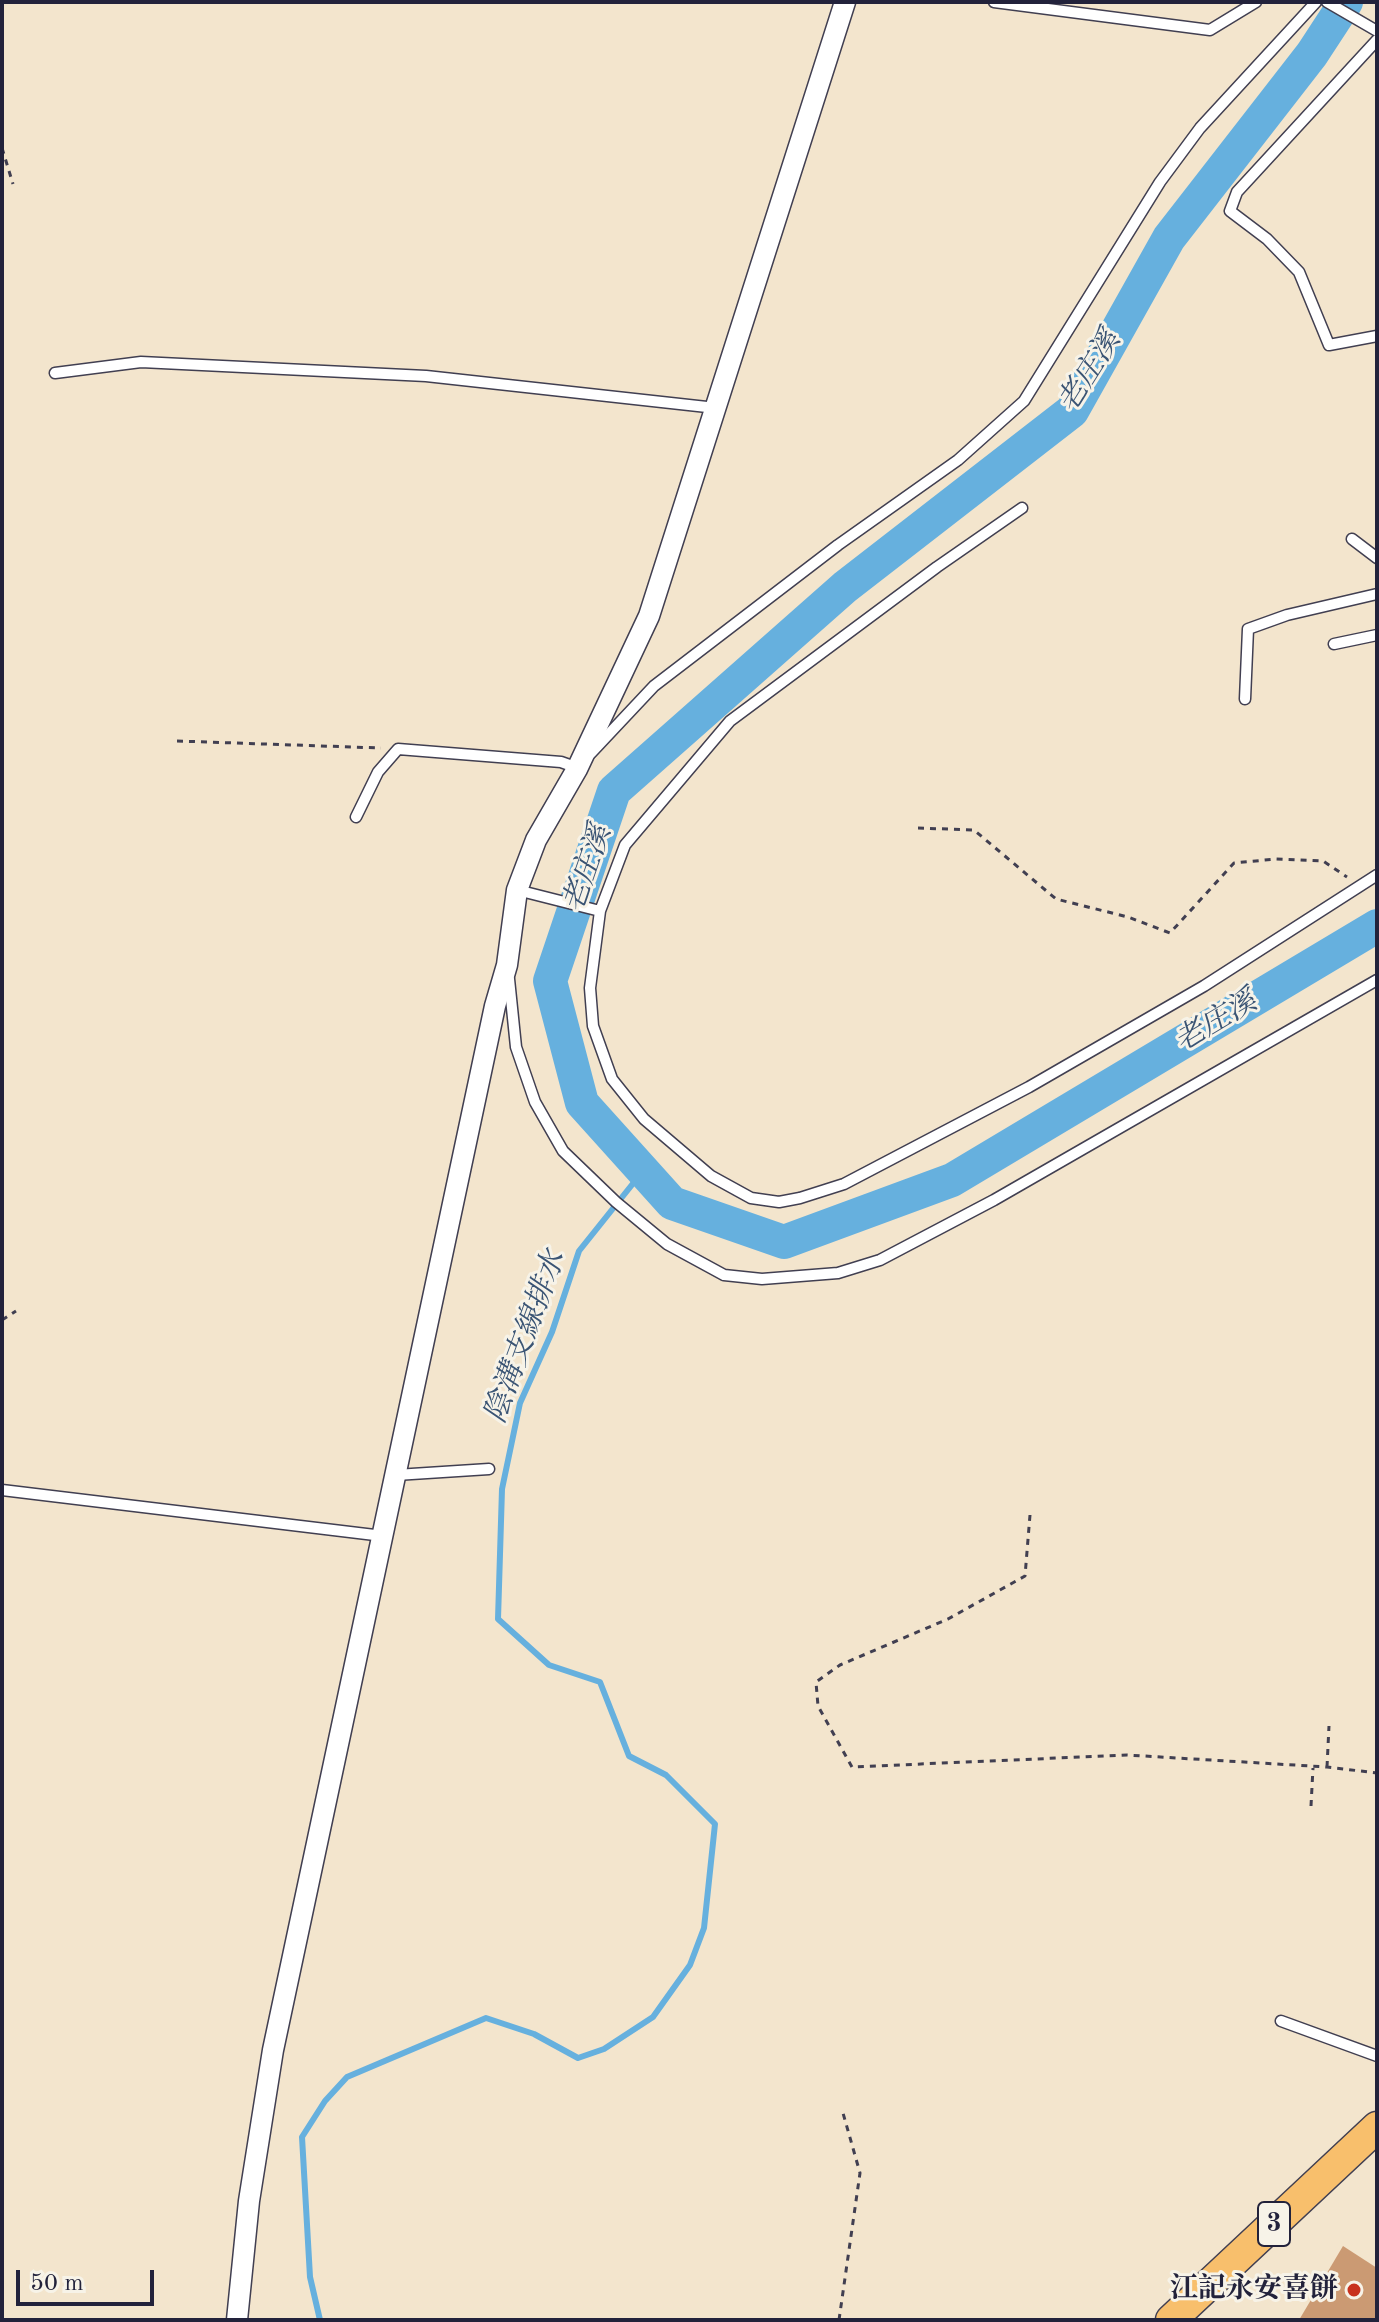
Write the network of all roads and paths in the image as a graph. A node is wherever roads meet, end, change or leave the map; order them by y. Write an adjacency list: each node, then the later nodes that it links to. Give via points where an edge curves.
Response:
1 (845, 2): 12 (street)
2 (994, 2): 3 (lane, via 1210,30)
3 (1256, 2)
4 (1316, 2): 22 (lane, via 1200,128 1160,182 1024,401 958,460 654,686)
5 (1327, 2): 6 (lane)
6 (1377, 31)
7 (1377, 40): 10 (lane, via 1237,192 1230,211 1299,272 1329,345)
8 (2, 148): 9 (path)
9 (13, 184)
10 (1377, 336)
11 (55, 373): 12 (lane, via 141,362 426,376)
12 (716, 408): 22 (street, via 649,616)
13 (1022, 508): 28 (lane, via 730,721 625,845)
14 (1352, 539): 15 (lane)
15 (1377, 558)
16 (1377, 594): 19 (lane, via 1248,629)
17 (1377, 635): 18 (lane)
18 (1334, 644)
19 (1245, 699)
20 (177, 741): 21 (path)
21 (398, 749): 22 (lane, via 561,762); 23 (lane, via 378,772)
22 (577, 769): 27 (street, via 536,840)
23 (356, 817)
24 (918, 828): 26 (path, via 974,830 1056,899 1170,933 1234,863 1323,861)
25 (1377, 875): 26 (lane)
26 (1360, 886): 28 (lane, via 1204,986 1029,1087 844,1184 779,1202 751,1198 711,1176 644,1119 612,1079 593,1026 590,988)
27 (517, 890): 28 (lane); 29 (street)
28 (600, 911)
29 (507, 965): 30 (lane, via 516,1047 535,1102 563,1151 667,1244 724,1275 762,1279 838,1273 880,1260); 34 (street)
30 (1377, 980)
31 (16, 1311): 32 (path)
32 (2, 1320)
33 (489, 1469): 34 (lane)
34 (396, 1475): 37 (street)
35 (2, 1490): 37 (lane)
36 (1030, 1515): 40 (path, via 1025,1576 948,1619 840,1665 816,1682 818,1706 852,1767 1127,1755)
37 (383, 1536): 48 (street, via 273,2050)
38 (1329, 1726): 39 (path)
39 (1327, 1767): 40 (path); 41 (path)
40 (1313, 1768): 42 (path)
41 (1377, 1773)
42 (1311, 1806)
43 (1281, 2021): 44 (lane)
44 (1377, 2056)
45 (843, 2113): 49 (path, via 860,2173)
46 (1377, 2127): 50 (main road, 3)
47 (1377, 2155): 51 (main road, 3)
48 (237, 2320)
49 (839, 2320)
50 (1171, 2320)
51 (1200, 2320)

